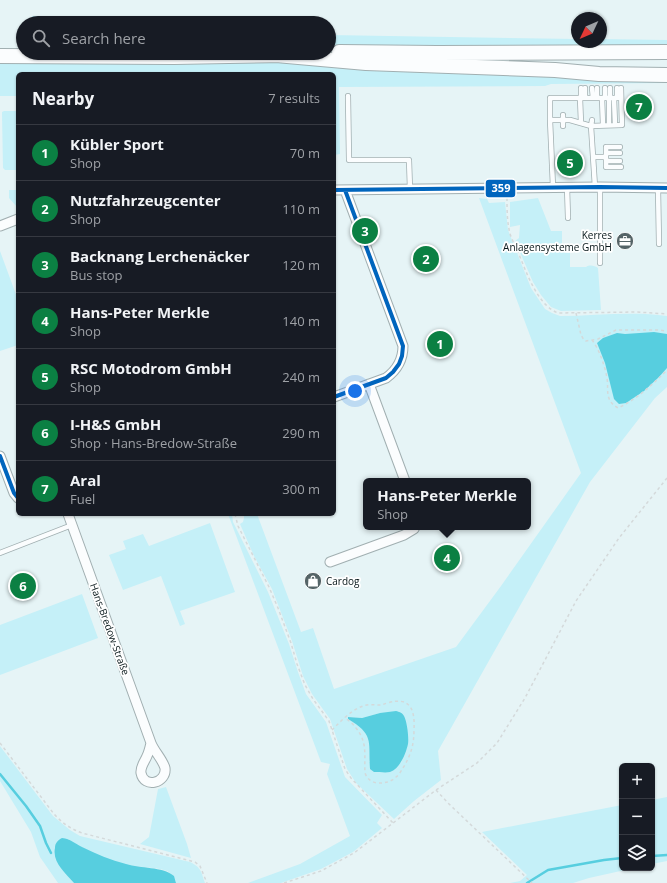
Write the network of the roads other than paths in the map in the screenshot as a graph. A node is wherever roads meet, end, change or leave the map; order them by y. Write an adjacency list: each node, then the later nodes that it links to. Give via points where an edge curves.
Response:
1 (667, 52): 2 (main road)
2 (336, 53)
3 (0, 56): 4 (main road)
4 (16, 56)
5 (336, 60): 7 (main road)
6 (667, 68): 7 (main road)
7 (555, 70): 8 (main road, via 599,74)
8 (667, 75)
9 (583, 88): 14 (lane)
10 (595, 88): 15 (lane)
11 (607, 88): 15 (lane)
12 (619, 88): 15 (lane)
13 (348, 96): 32 (lane, via 349,160 409,160)
14 (582, 98): 15 (lane); 17 (lane, via 550,98); 18 (lane)
15 (605, 98): 20 (lane); 21 (lane); 21 (lane, via 622,125)
16 (563, 118): 17 (lane); 18 (lane); 22 (lane)
17 (550, 120): 28 (lane)
18 (581, 123): 19 (lane)
19 (591, 123): 20 (lane); 24 (lane)
20 (603, 125): 21 (lane)
21 (609, 125)
22 (563, 126)
23 (620, 150): 25 (lane, via 606,147)
24 (594, 157): 25 (lane); 30 (lane)
25 (606, 157): 26 (lane); 27 (lane, via 606,167)
26 (620, 161)
27 (621, 167)
28 (553, 187): 29 (street); 32 (street)
29 (567, 187): 30 (street); 35 (lane)
30 (597, 187): 31 (street); 39 (lane)
31 (663, 188): 38 (lane)
32 (410, 189): 34 (street)
33 (336, 190): 34 (street)
34 (345, 190): 40 (street, via 403,346 400,362 392,374)
35 (568, 218)
36 (16, 220): 37 (street)
37 (0, 226)
38 (659, 244)
39 (600, 263)
40 (369, 384): 41 (street); 43 (street)
41 (336, 396)
42 (0, 456): 44 (street)
43 (404, 478)
44 (16, 496)
45 (69, 516): 46 (street, Hans-Bredow-Straße)
46 (72, 525): 48 (lane); 50 (street, Hans-Bredow-Straße)
47 (412, 530): 49 (street)
48 (0, 553)
49 (330, 562)
50 (151, 744)

